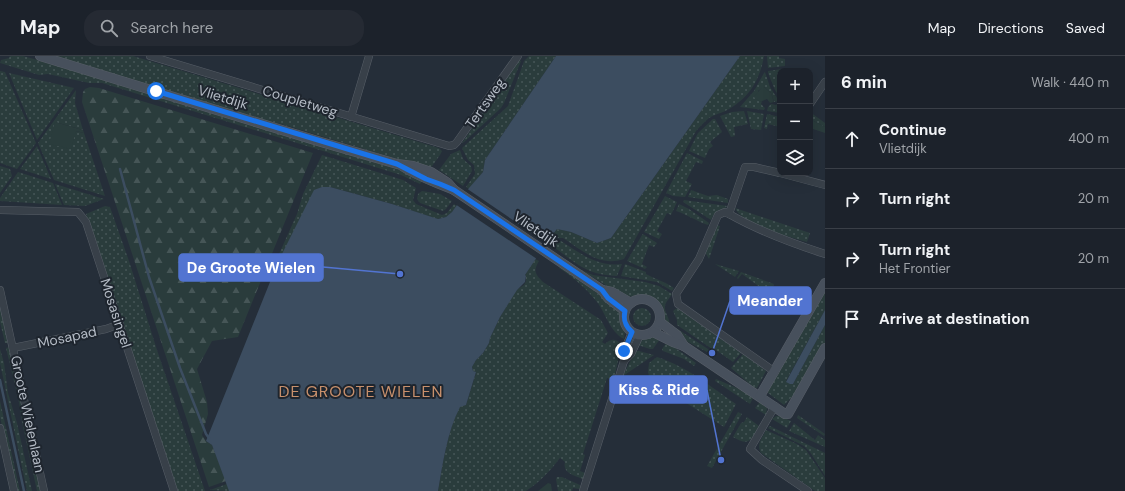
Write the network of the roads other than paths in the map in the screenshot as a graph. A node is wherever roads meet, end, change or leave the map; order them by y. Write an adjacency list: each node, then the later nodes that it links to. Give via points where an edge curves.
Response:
1 (40, 56): 18 (street, Vlietdijk, via 397,164 431,172)
2 (150, 56): 5 (street, Coupletweg)
3 (369, 56): 8 (street)
4 (518, 56): 9 (street, Tertsweg, via 457,142)
5 (170, 59): 8 (street, Coupletweg)
6 (825, 82): 7 (street)
7 (813, 100)
8 (351, 117): 9 (street, Coupletweg)
9 (449, 146)
10 (777, 172): 14 (street, via 745,167)
11 (793, 176): 12 (street)
12 (825, 185)
13 (0, 210): 22 (street, Mosasingel, via 78,212 86,222)
14 (729, 214): 15 (street, via 770,235); 28 (street, via 725,212 718,215 699,259 676,294 676,299 683,308)
15 (825, 254)
16 (825, 283): 28 (street)
17 (0, 290): 26 (street, Groote Wielenlaan)
18 (602, 290): 19 (street, Vlietdijk, via 612,292); 20 (street, Vlietdijk)
19 (631, 303): 20 (street); 21 (street, via 642,299 653,302 660,311)
20 (625, 311): 24 (street, via 626,325)
21 (660, 322): 23 (street); 25 (street, via 677,335)
22 (120, 324): 26 (street, Mosapad); 34 (street, Mosasingel)
23 (653, 332): 24 (street); 25 (street)
24 (636, 334): 35 (street, via 624,351 624,361)
25 (684, 346): 29 (street)
26 (13, 348): 33 (street, Groote Wielenlaan)
27 (825, 348): 30 (street, via 788,414)
28 (775, 372): 29 (street)
29 (760, 396): 30 (street)
30 (774, 406): 36 (street, via 750,449)
31 (0, 428): 32 (street)
32 (14, 491)
33 (44, 491)
34 (174, 491)
35 (583, 491)
36 (808, 491)

